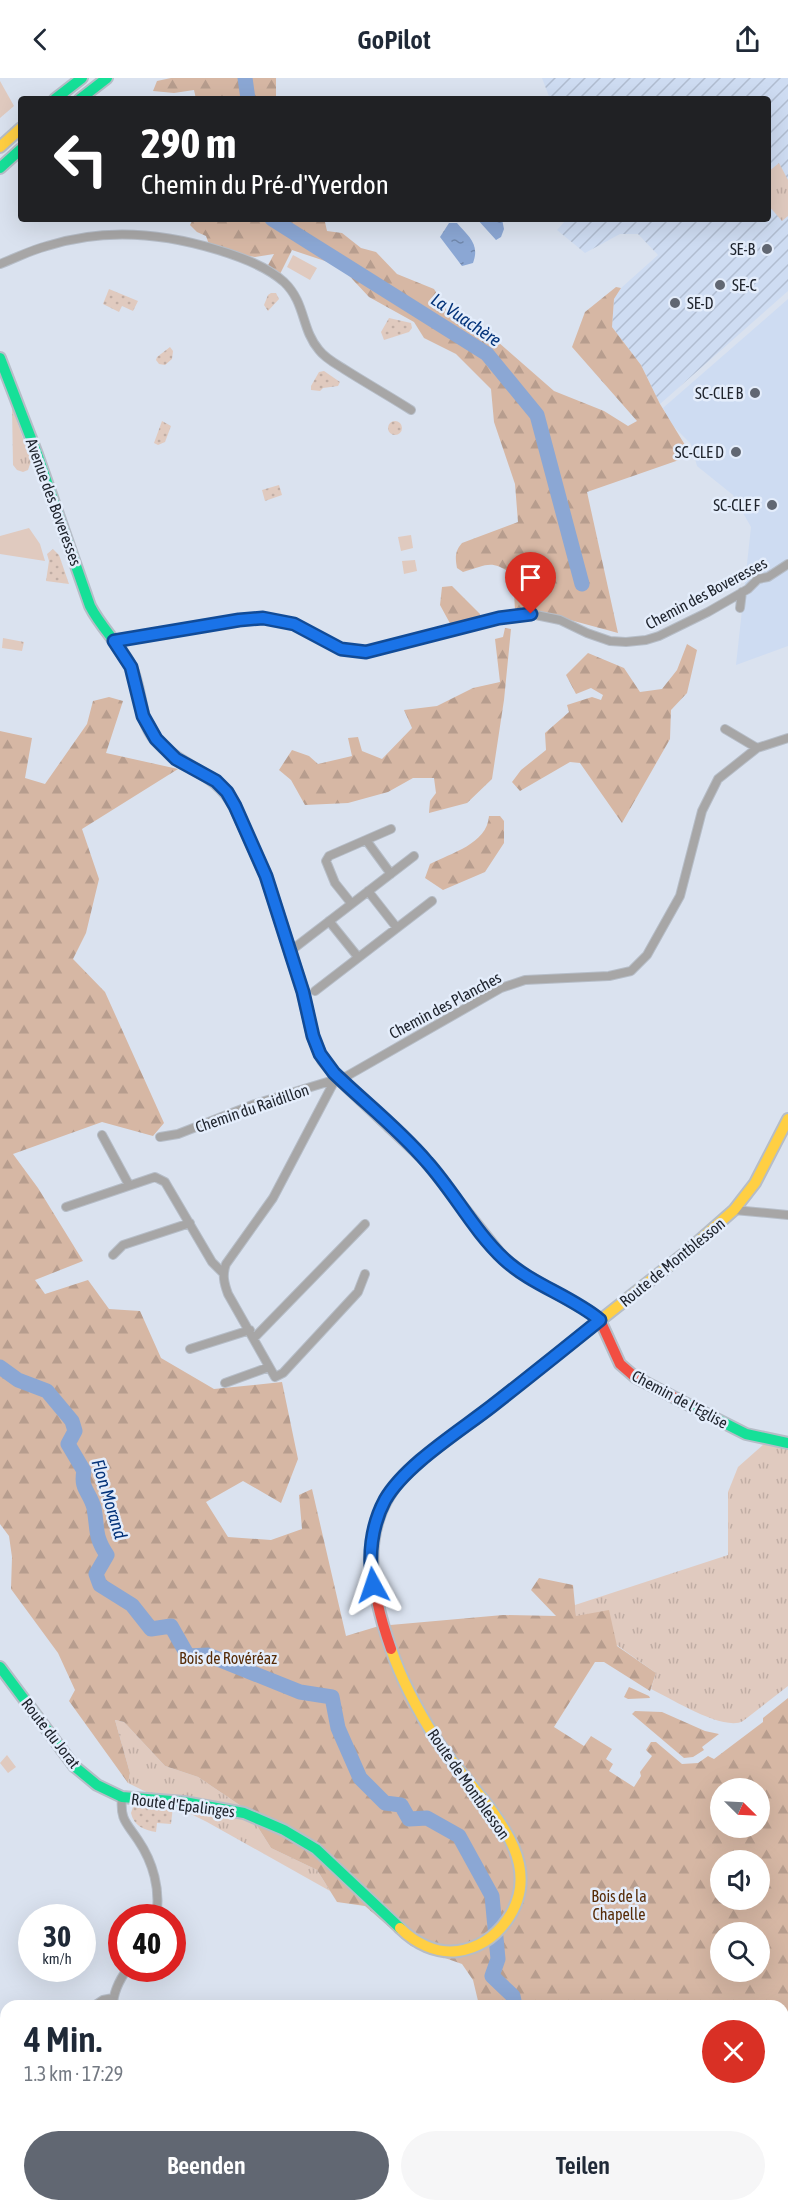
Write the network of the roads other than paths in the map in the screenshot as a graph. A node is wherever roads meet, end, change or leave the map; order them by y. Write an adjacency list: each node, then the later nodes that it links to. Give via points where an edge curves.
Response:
1 (82, 78): 3 (main road)
2 (107, 78): 4 (main road)
3 (60, 96)
4 (84, 96)
5 (18, 131): 6 (main road)
6 (0, 147)
7 (18, 152): 8 (main road)
8 (0, 168)
9 (0, 264): 11 (street, via 46,246 120,235 157,236 244,258 281,279 292,290 319,351)
10 (0, 358): 15 (main road, Avenue des Boveresses, via 90,606)
11 (411, 410)
12 (788, 564): 13 (street, Chemin des Boveresses)
13 (742, 592): 14 (street); 15 (street, Chemin des Boveresses, via 659,636 633,642 603,639 560,620 531,614 499,618 366,652 341,649 294,624 263,618)
14 (740, 608)
15 (114, 641): 28 (main road, via 131,667 143,716 156,739 176,759 216,781 231,799 263,868)
16 (725, 729): 18 (street)
17 (788, 738): 18 (street, Chemin des Planches)
18 (756, 748): 31 (street, Chemin des Planches, via 718,779 702,811 680,896 647,955 631,971 609,976 525,980 501,988)
19 (391, 829): 20 (street)
20 (366, 840): 22 (street); 25 (street, via 329,856 326,861 335,883)
21 (414, 856): 22 (street)
22 (391, 873): 23 (street)
23 (368, 891): 25 (street); 27 (street)
24 (432, 901): 27 (street)
25 (351, 903): 26 (street)
26 (329, 921): 28 (street); 29 (street)
27 (397, 928): 29 (street)
28 (289, 952): 31 (main road, via 316,1046)
29 (358, 957): 30 (street)
30 (315, 991)
31 (337, 1079): 34 (street, Chemin du Raidillon); 42 (street, via 273,1198); 44 (main road, via 425,1160 503,1258)
32 (788, 1119): 37 (main road, Route de Montblesson, via 755,1183)
33 (102, 1135): 35 (street)
34 (160, 1137)
35 (129, 1185): 36 (street); 39 (street, via 161,1178)
36 (66, 1207)
37 (734, 1210): 38 (street); 44 (main road, Route de Montblesson)
38 (788, 1215)
39 (190, 1223): 41 (street, via 123,1245); 42 (street, via 212,1262)
40 (365, 1224): 45 (street)
41 (113, 1255)
42 (223, 1273): 45 (street, via 228,1294)
43 (365, 1274): 47 (street, via 358,1292 283,1373 275,1377)
44 (600, 1320): 49 (main road, Chemin de l'Eglise, via 620,1364 634,1377 746,1434); 52 (main road, Route de Montblesson, via 408,1472 385,1500 373,1533 372,1581 400,1673 450,1761 508,1835 516,1853 522,1878 505,1926 477,1947 465,1950 441,1951 421,1944 316,1850 284,1830)
45 (252, 1334): 46 (street); 47 (street)
46 (190, 1349)
47 (269, 1367): 48 (street)
48 (225, 1383)
49 (788, 1443)
50 (0, 1667): 51 (main road, Route du Jorat, via 74,1766 97,1785)
51 (122, 1797): 52 (main road, Route d'Epalinges, via 184,1802); 53 (street, via 120,1814 139,1840 154,1874)
52 (244, 1813)
53 (158, 1904)
54 (120, 1982): 55 (street)
55 (114, 2000)

